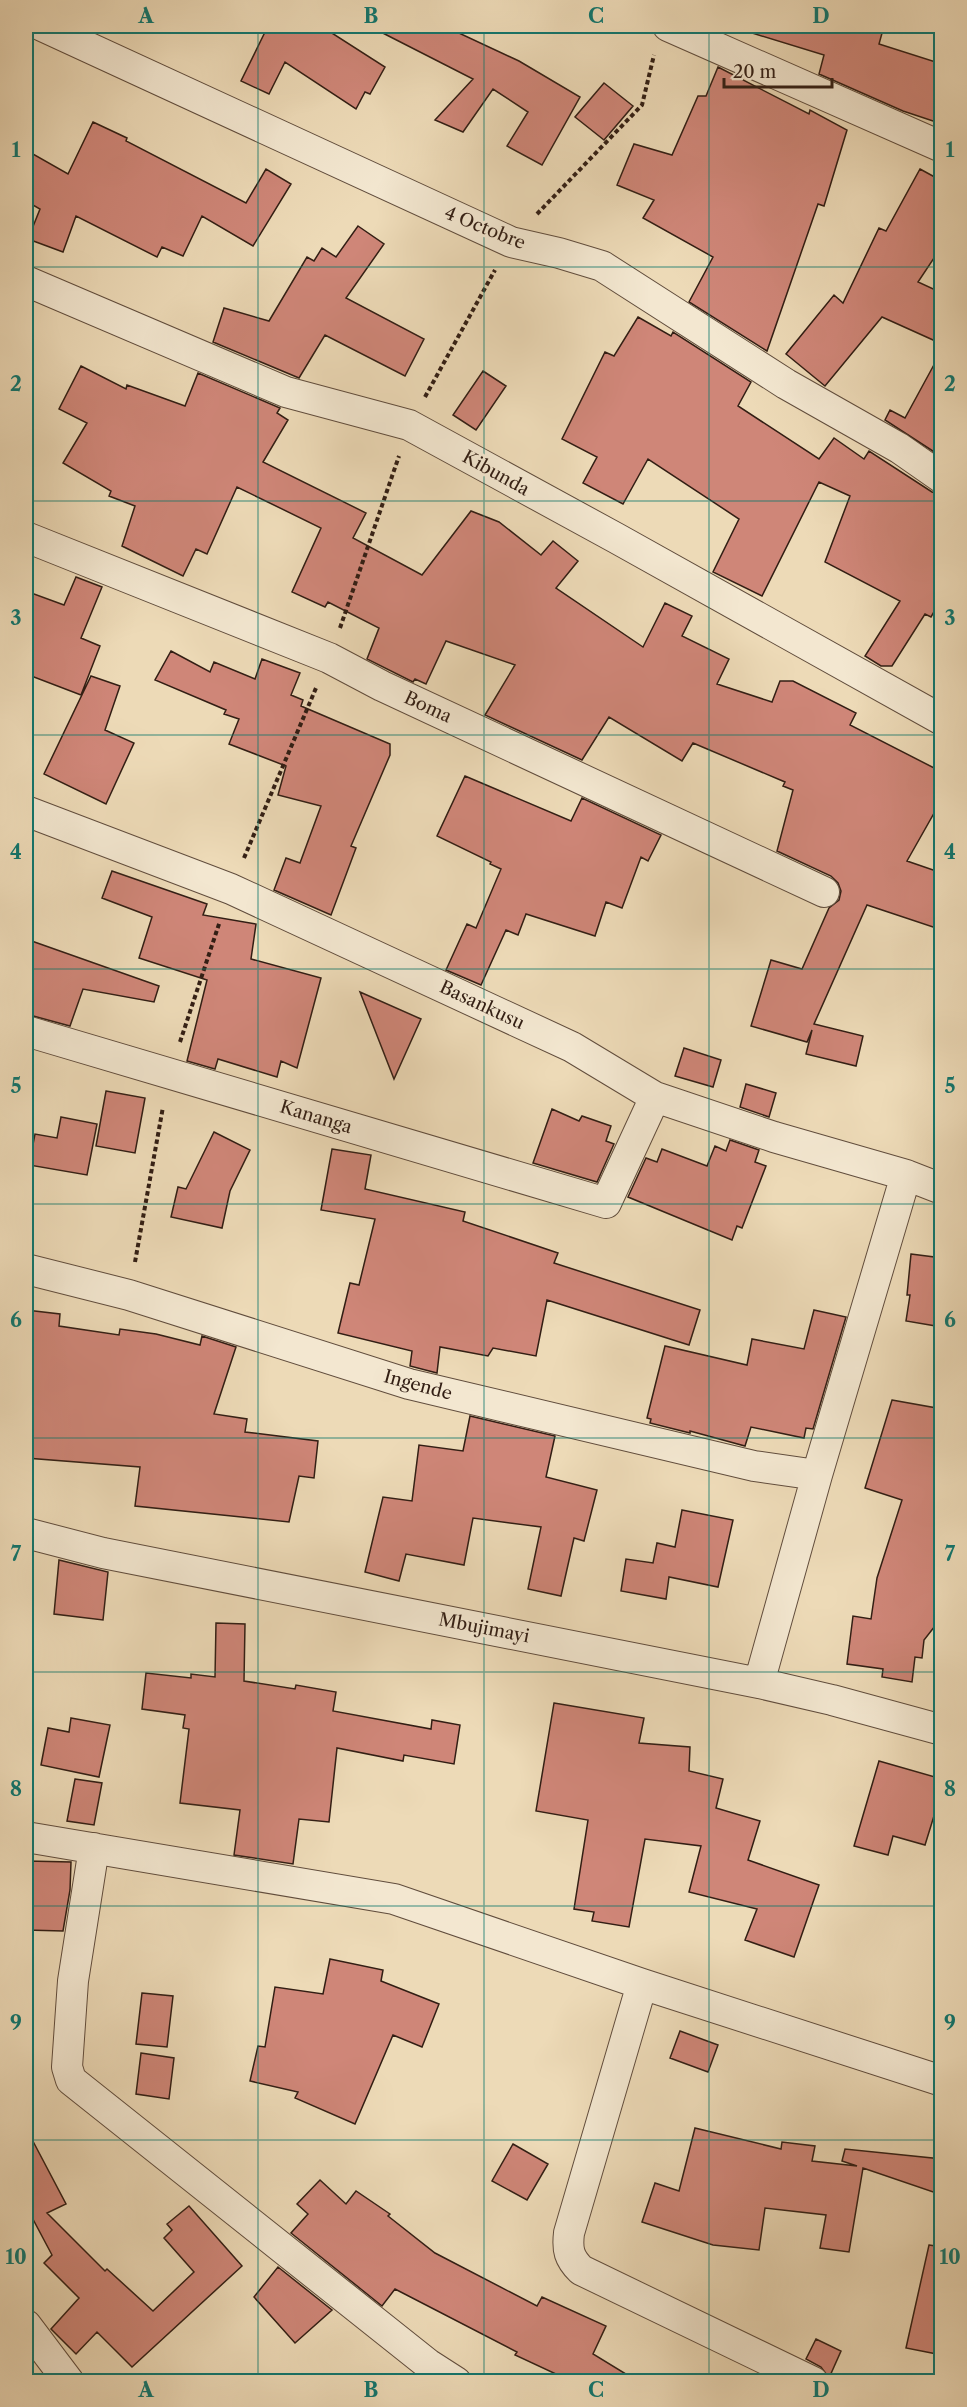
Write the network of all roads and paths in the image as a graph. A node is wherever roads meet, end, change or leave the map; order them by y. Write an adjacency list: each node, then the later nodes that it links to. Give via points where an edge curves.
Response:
1 (42, 26): 5 (street, 4 Octobre, via 511,242 602,266)
2 (668, 26): 3 (street)
3 (942, 147)
4 (26, 281): 7 (street, Kibunda, via 286,392 409,425)
5 (942, 478)
6 (26, 537): 9 (street, Boma, via 329,658)
7 (942, 720)
8 (26, 811): 11 (street, Basankusu, via 231,889 573,1047)
9 (824, 892)
10 (26, 1031): 11 (street, Kananga, via 606,1203)
11 (655, 1097): 12 (street, Basankusu)
12 (906, 1175): 13 (street, Basankusu); 15 (street)
13 (942, 1189)
14 (26, 1269): 15 (street, Ingende, via 129,1295 410,1384 754,1466)
15 (817, 1475): 17 (street)
16 (26, 1533): 17 (street, Mbujimayi, via 115,1556)
17 (759, 1683): 18 (street, Mbujimayi)
18 (942, 1730)
19 (26, 1837): 20 (street)
20 (94, 1848): 21 (street, via 394,1899); 25 (street, via 73,1981 67,2067 71,2080 419,2357)
21 (642, 1984): 22 (street); 26 (street, via 567,2250 581,2270)
22 (942, 2081)
23 (26, 2325): 24 (street)
24 (69, 2382)
25 (456, 2382)
26 (813, 2382)

